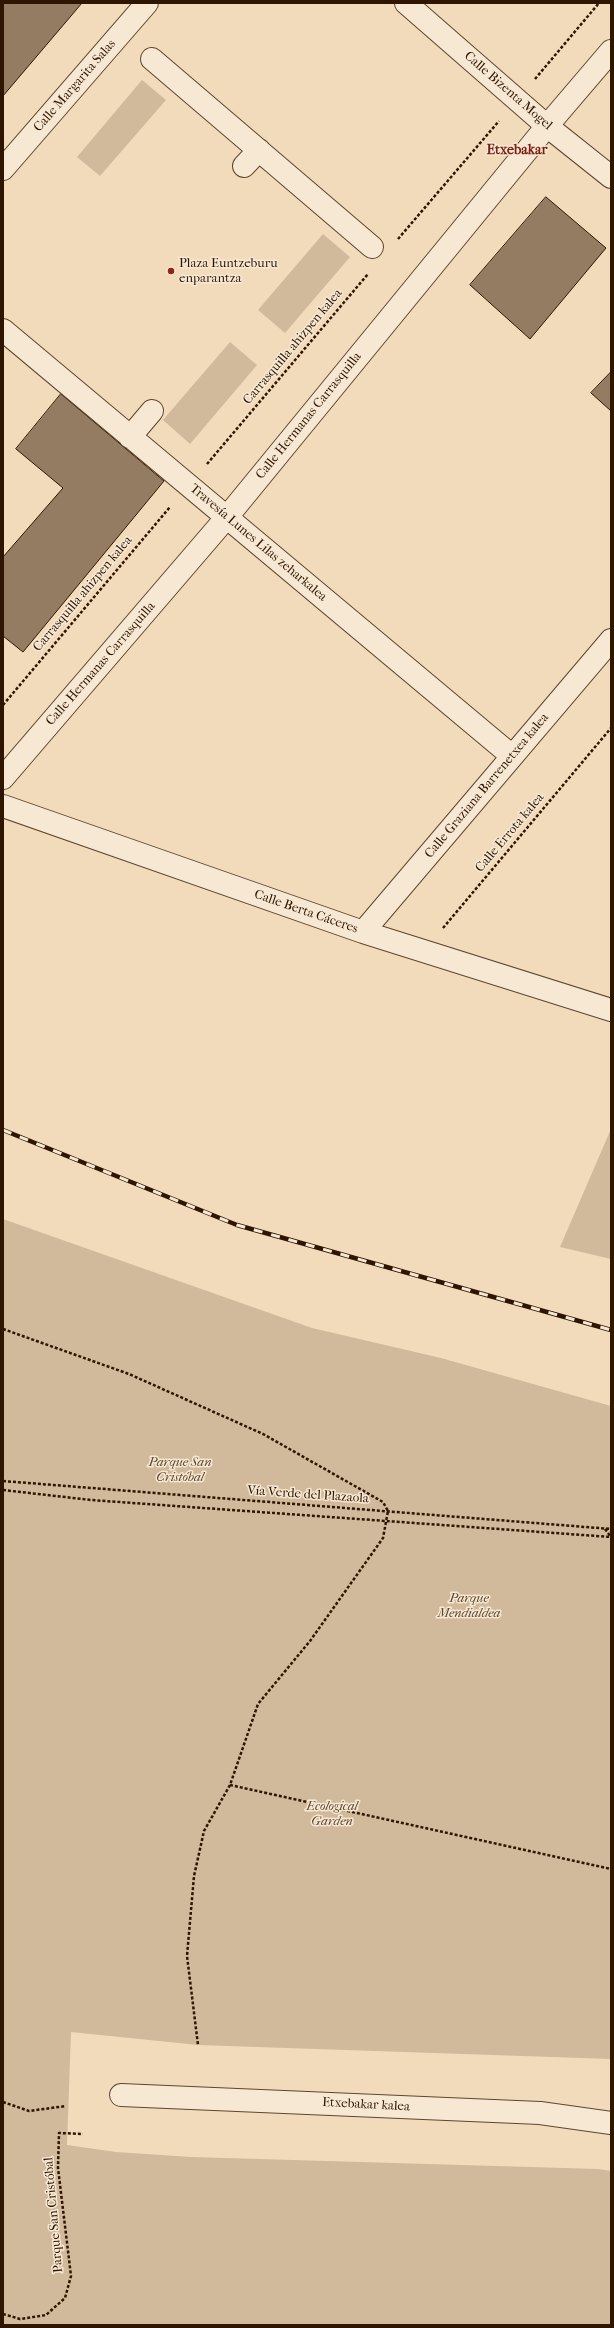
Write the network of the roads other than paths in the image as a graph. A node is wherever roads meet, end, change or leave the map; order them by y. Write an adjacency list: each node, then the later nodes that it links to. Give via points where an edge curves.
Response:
1 (147, 3): 8 (street, Calle Margarita Salas)
2 (406, 3): 5 (street, Calle Bizenta Mogel)
3 (611, 51): 5 (street, Calle Hermanas Carrasquilla)
4 (152, 59): 6 (street)
5 (547, 126): 9 (street, Calle Bizenta Mogel); 14 (street, Calle Hermanas Carrasquilla)
6 (259, 150): 7 (street); 10 (street)
7 (244, 166)
8 (3, 168)
9 (611, 177)
10 (372, 247)
11 (3, 330): 13 (street, Travesía Lunes Lilas zeharkalea)
12 (152, 411): 13 (street)
13 (130, 437): 14 (street, Travesía Lunes Lilas zeharkalea)
14 (226, 517): 16 (street, Travesía Lunes Lilas zeharkalea); 17 (street, Calle Hermanas Carrasquilla)
15 (611, 640): 16 (street, Calle Graziana Barrenetxea kalea)
16 (512, 756): 19 (street, Calle Graziana Barrenetxea kalea)
17 (3, 778)
18 (3, 806): 19 (street, Calle Berta Cáceres)
19 (363, 932): 20 (street, Calle Berta Cáceres)
20 (611, 1010)
21 (121, 2095): 22 (street, Etxebakar kalea, via 540,2113)
22 (611, 2123)

